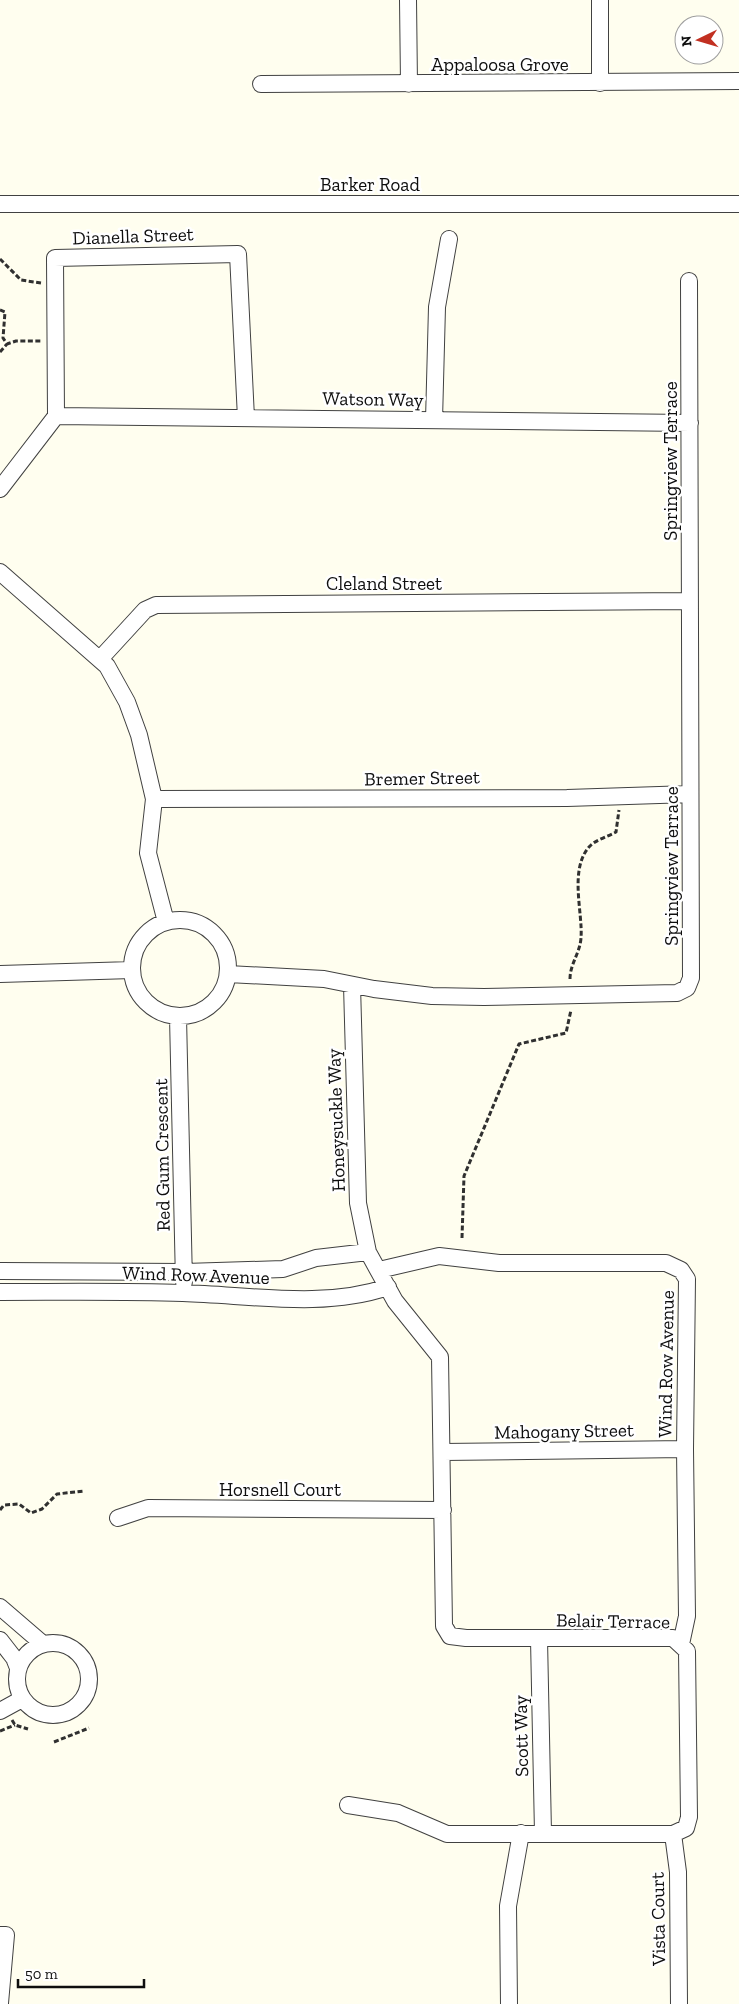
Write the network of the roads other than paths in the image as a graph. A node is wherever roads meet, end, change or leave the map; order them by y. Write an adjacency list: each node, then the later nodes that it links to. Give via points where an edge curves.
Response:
1 (408, 0): 5 (street)
2 (600, 0): 6 (street)
3 (739, 81): 6 (street, Appaloosa Grove)
4 (261, 84): 5 (street, Appaloosa Grove)
5 (409, 84): 6 (street, Appaloosa Grove)
6 (600, 84)
7 (0, 204): 8 (street, Barker Road)
8 (739, 204)
9 (449, 240): 13 (street, via 436,308)
10 (689, 281): 14 (street, Springview Terrace)
11 (56, 416): 12 (street, Watson Way); 12 (street, Dianella Street, via 55,258 238,254); 15 (street)
12 (246, 418): 13 (street, Watson Way)
13 (434, 420): 14 (street, Watson Way)
14 (690, 423): 17 (street, Springview Terrace)
15 (0, 489)
16 (0, 572): 18 (street)
17 (690, 601): 18 (street, Cleland Street, via 156,605 145,610); 19 (street, Springview Terrace)
18 (100, 659): 20 (street, via 130,710)
19 (690, 794): 20 (street, Bremer Street, via 567,798); 25 (street, Springview Terrace, via 691,978 687,988 677,993 484,997 402,993)
20 (154, 799): 21 (street, via 148,853)
21 (166, 922): 22 (street, via 140,940 133,955); 24 (street, via 197,922 211,931 222,943 228,958)
22 (132, 970): 23 (street); 26 (street, via 134,985 141,998 151,1008)
23 (0, 974)
24 (228, 974): 25 (street, Springview Terrace, via 324,979); 26 (street, via 221,994 206,1010 193,1016)
25 (352, 985): 27 (street, Honeysuckle Way, via 358,1203)
26 (178, 1017): 30 (street, Red Gum Crescent)
27 (368, 1252): 28 (street, Belair Terrace); 30 (street, Wind Row Avenue, via 316,1258 283,1269)
28 (379, 1270): 31 (street, Belair Terrace); 34 (street, Wind Row Avenue, via 440,1256 498,1263 666,1263 681,1270 687,1279)
29 (0, 1271): 30 (street, Wind Row Avenue)
30 (185, 1272): 33 (street, Red Gum Crescent)
31 (388, 1286): 33 (street, Wind Row Avenue, via 376,1291 322,1298); 35 (street, Belair Terrace, via 394,1301 440,1357)
32 (0, 1292): 33 (street, Wind Row Avenue)
33 (184, 1293)
34 (685, 1449): 35 (street, Mahogany Street); 42 (street, Wind Row Avenue, via 687,1616)
35 (442, 1452): 36 (street, Belair Terrace)
36 (443, 1510): 37 (street, Horsnell Court, via 148,1508); 39 (street, Belair Terrace, via 444,1626 450,1636)
37 (118, 1518)
38 (0, 1607): 41 (street)
39 (539, 1639): 42 (street, Belair Terrace, via 673,1638); 48 (street, Scott Way)
40 (0, 1640): 43 (street)
41 (43, 1644): 43 (street, via 32,1649); 44 (street, via 61,1644 85,1662 89,1674 84,1698 76,1708 60,1715 41,1714)
42 (681, 1644): 49 (street, Belair Terrace, via 687,1651 689,1817 686,1828)
43 (18, 1668): 44 (street, via 16,1679)
44 (22, 1699): 45 (street)
45 (0, 1711)
46 (348, 1805): 47 (street, via 398,1814 447,1834)
47 (521, 1833): 48 (street); 52 (street, via 508,1906)
48 (543, 1833): 49 (street)
49 (673, 1834): 53 (street, Vista Court, via 678,1872)
50 (0, 1935): 51 (street, via 6,1935)
51 (0, 2003)
52 (509, 2004)
53 (679, 2004)

